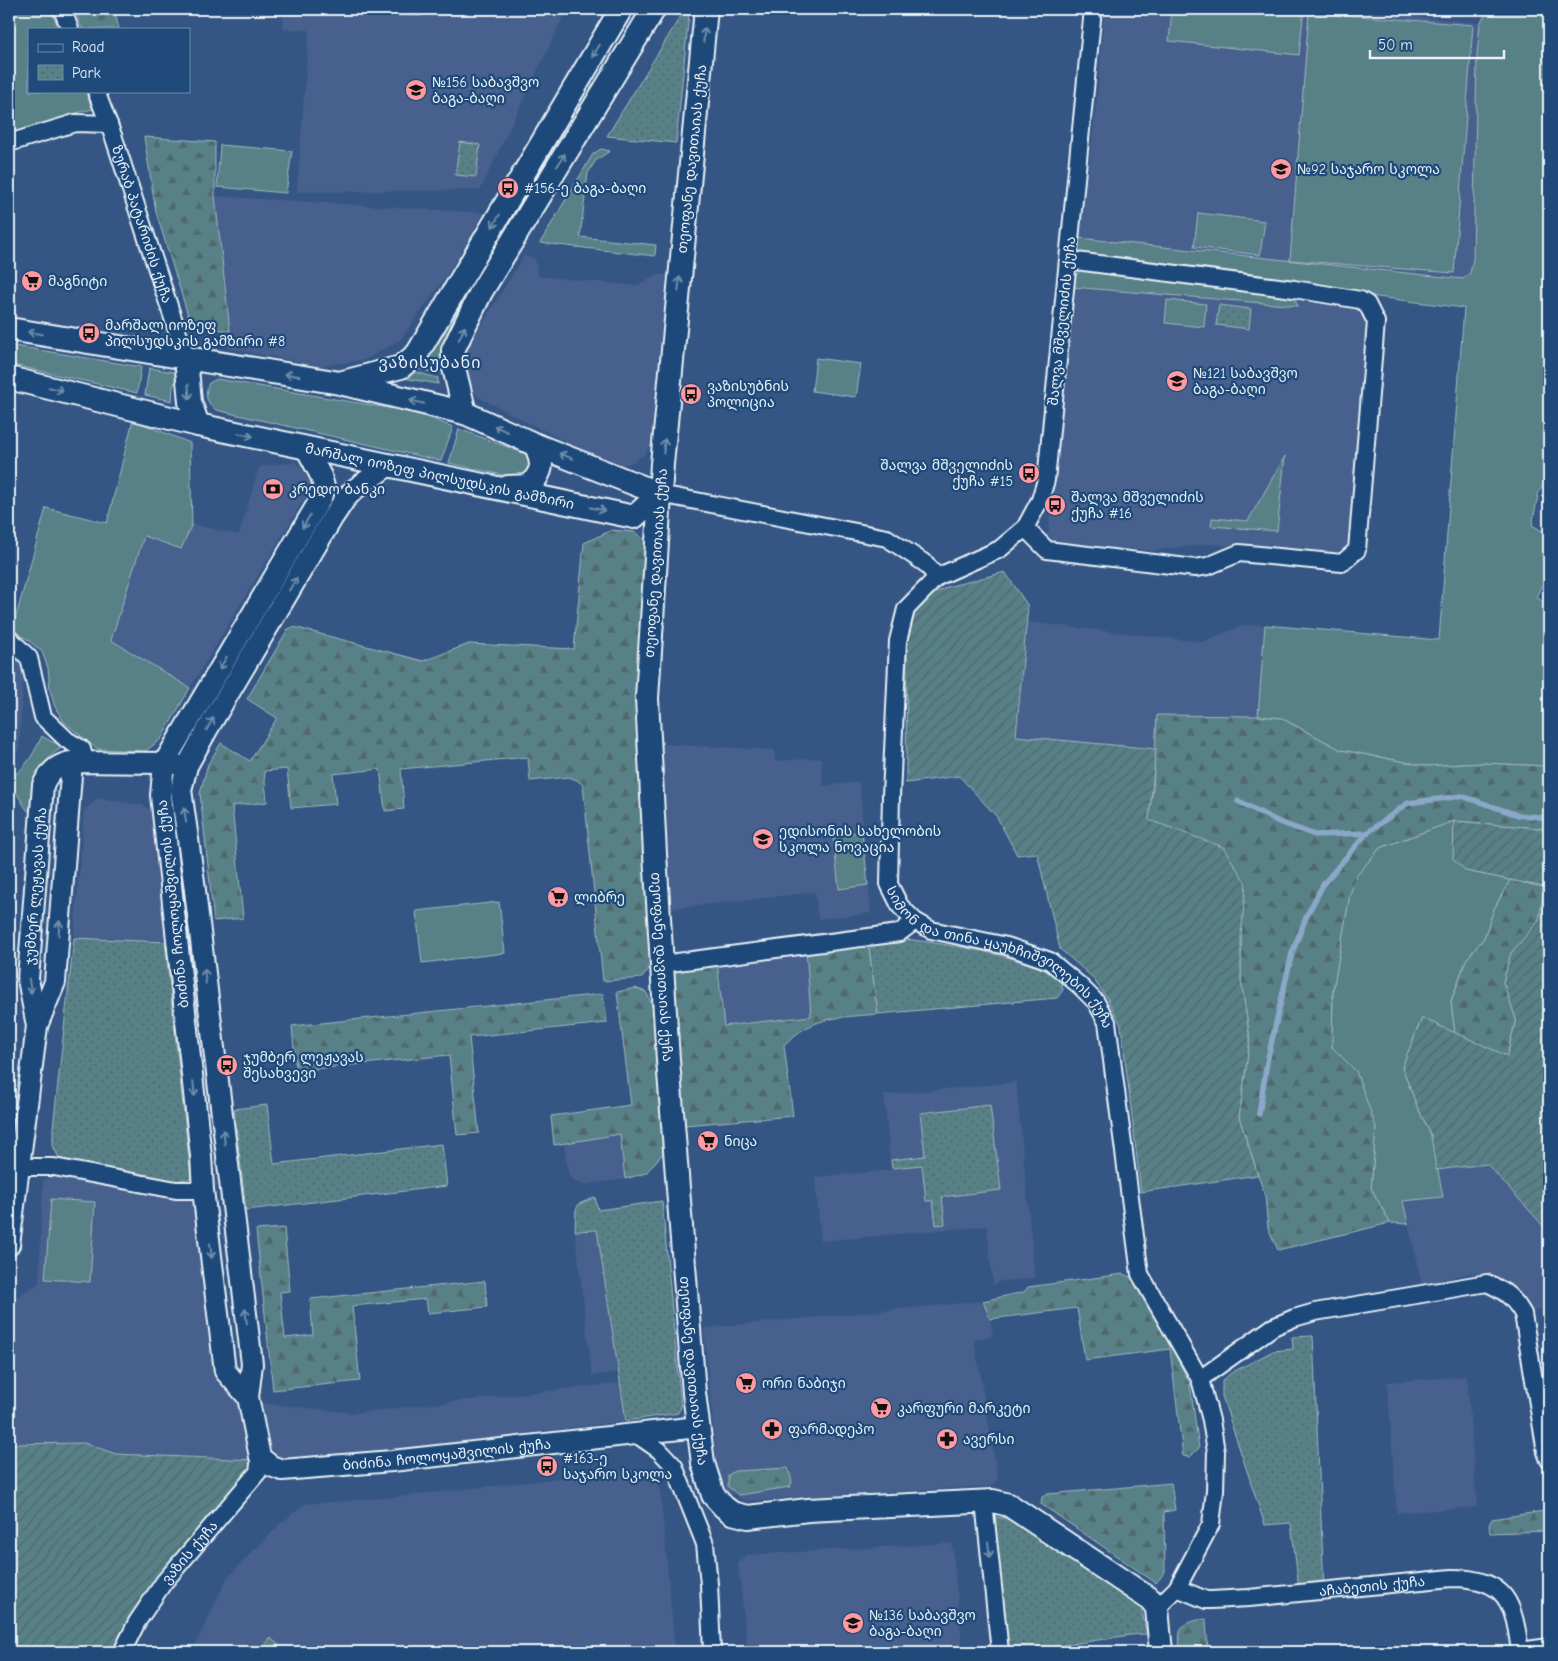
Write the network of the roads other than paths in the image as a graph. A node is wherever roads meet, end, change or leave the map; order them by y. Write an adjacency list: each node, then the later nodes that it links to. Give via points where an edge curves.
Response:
1 (62, 9): 6 (street)
2 (621, 9): 14 (main road, one-way to 14, via 417,354 401,367)
3 (654, 9): 15 (main road, one-way to 3, via 453,350 481,292)
4 (706, 9): 21 (main road, თეოფანე დავითაიას ქუჩა, one-way to 4)
5 (1094, 9): 10 (street, შალვა მშველიძის ქუჩა)
6 (70, 28)
7 (96, 92): 8 (street, ზურაბ პატარიძის ქუჩა)
8 (109, 124): 9 (street, via 75,123); 12 (street, ზურაბ პატარიძის ქუჩა)
9 (9, 143)
10 (1068, 260): 22 (street, შალვა მშველიძის ქუჩა, via 1046,480 1040,500); 22 (street, via 1294,289 1360,300 1367,304 1376,322 1358,550 1342,562 1239,553 1195,568 1047,550)
11 (9, 328): 12 (main road, one-way to 11)
12 (186, 358): 14 (main road, one-way to 12); 16 (main road, one-way to 16, via 190,402)
13 (9, 378): 16 (main road, მარშალ იოზეფ პილსუდსკის გამზირი, one-way to 16)
14 (340, 383): 15 (main road, one-way to 14)
15 (465, 413): 17 (main road, one-way to 15)
16 (198, 425): 18 (main road, მარშალ იოზეფ პილსუდსკის გამზირი, one-way to 18)
17 (536, 444): 20 (main road, via 542,461 540,473 530,486); 21 (main road, one-way to 17)
18 (306, 448): 19 (main road, მარშალ იოზეფ პილსუდსკის გამზირი); 26 (street, ბიძინა ჩოლოყაშვილის ქუჩა, one-way to 26, via 321,476 324,487 321,498)
19 (390, 465): 20 (main road, მარშალ იოზეფ პილსუდსკის გამზირი); 27 (street, ბიძინა ჩოლოყაშვილის ქუჩა, one-way to 19, via 345,498)
20 (499, 488): 21 (main road, მარშალ იოზეფ პილსუდსკის გამზირი, one-way to 21, via 634,517)
21 (660, 494): 23 (street, via 887,538 926,564); 31 (main road, თეოფანე დავითაიას ქუჩა, via 647,698)
22 (1025, 528): 23 (street, შალვა მშველიძის ქუჩა, via 1000,549)
23 (937, 578): 28 (street, სიმონ და თინა ყაუხჩიშვილების ქუჩა, via 906,609 898,641 890,884 900,906)
24 (9, 638): 25 (street, via 30,658 44,717 67,740 82,749)
25 (78, 761): 26 (street, ჯუმბერ ლეჟავას ქუჩა); 32 (street, ჯუმბერ ლეჟავას ქუჩა, one-way to 25, via 55,982); 32 (street, ჯუმბერ ლეჟავას ქუჩა, one-way to 32, via 62,763 47,776 43,785 28,979)
26 (164, 763): 27 (street, ჯუმბერ ლეჟავას ქუჩა); 30 (street, ბიძინა ჩოლოყაშვილის ქუჩა, via 161,795)
27 (187, 766): 29 (street, ბიძინა ჩოლოყაშვილის ქუჩა, one-way to 27, via 181,790)
28 (915, 920): 31 (street, via 899,933); 39 (street, სიმონ და თინა ყაუხჩიშვილების ქუჩა, via 931,930 1007,946 1050,961 1096,1002 1107,1022 1140,1274)
29 (201, 941): 30 (street); 33 (street, ბიძინა ჩოლოყაშვილის ქუჩა, one-way to 29)
30 (178, 945): 34 (street, ბიძინა ჩოლოყაშვილის ქუჩა)
31 (662, 964): 41 (main road, თეოფანე დავითაიას ქუჩა)
32 (37, 1026): 35 (street, ჯუმბერ ლეჟავას ქუჩა)
33 (215, 1056): 34 (street); 36 (street, ბიძინა ჩოლოყაშვილის ქუჩა, one-way to 33)
34 (190, 1058): 37 (street, ბიძინა ჩოლოყაშვილის ქუჩა, one-way to 37)
35 (19, 1167): 37 (street, via 54,1167 176,1190); 38 (street, ჯუმბერ ლეჟავას ქუჩა)
36 (228, 1168): 37 (street); 40 (street, ბიძინა ჩოლოყაშვილის ქუჩა, one-way to 36, via 252,1364)
37 (202, 1182): 40 (street, ბიძინა ჩოლოყაშვილის ქუჩა, one-way to 40, via 225,1371)
38 (9, 1245)
39 (1200, 1379): 44 (street, via 1273,1327 1294,1318 1487,1282 1504,1290 1523,1314); 46 (street, სიმონ და თინა ყაუხჩიშვილების ქუჩა, via 1216,1452 1215,1491 1211,1524)
40 (248, 1397): 43 (street, ბიძინა ჩოლოყაშვილის ქუჩა)
41 (698, 1427): 42 (street, ბიძინა ჩოლოყაშვილის ქუჩა); 45 (main road, თეოფანე დავითაიას ქუჩა, via 703,1463 714,1495 732,1513 748,1517 808,1510)
42 (636, 1434): 43 (street, ბიძინა ჩოლოყაშვილის ქუჩა, via 282,1470 270,1466); 51 (street, via 659,1450 674,1466 705,1544)
43 (260, 1457): 50 (street, ვაზის ქუჩა, via 258,1472 164,1582 137,1622)
44 (1549, 1460)
45 (984, 1502): 47 (main road, თეოფანე დავითაიას ქუჩა, via 1009,1505 1135,1588); 52 (street, one-way to 52)
46 (1177, 1588): 47 (street, სიმონ და თინა ყაუხჩიშვილების ქუჩა); 49 (street, აჩაბეთის ქუჩა, via 1211,1600 1469,1578 1500,1590 1508,1600 1515,1618)
47 (1157, 1608): 53 (main road)
48 (1549, 1647): 49 (street)
49 (1520, 1651)
50 (122, 1652)
51 (712, 1652)
52 (1000, 1652)
53 (1161, 1652)

